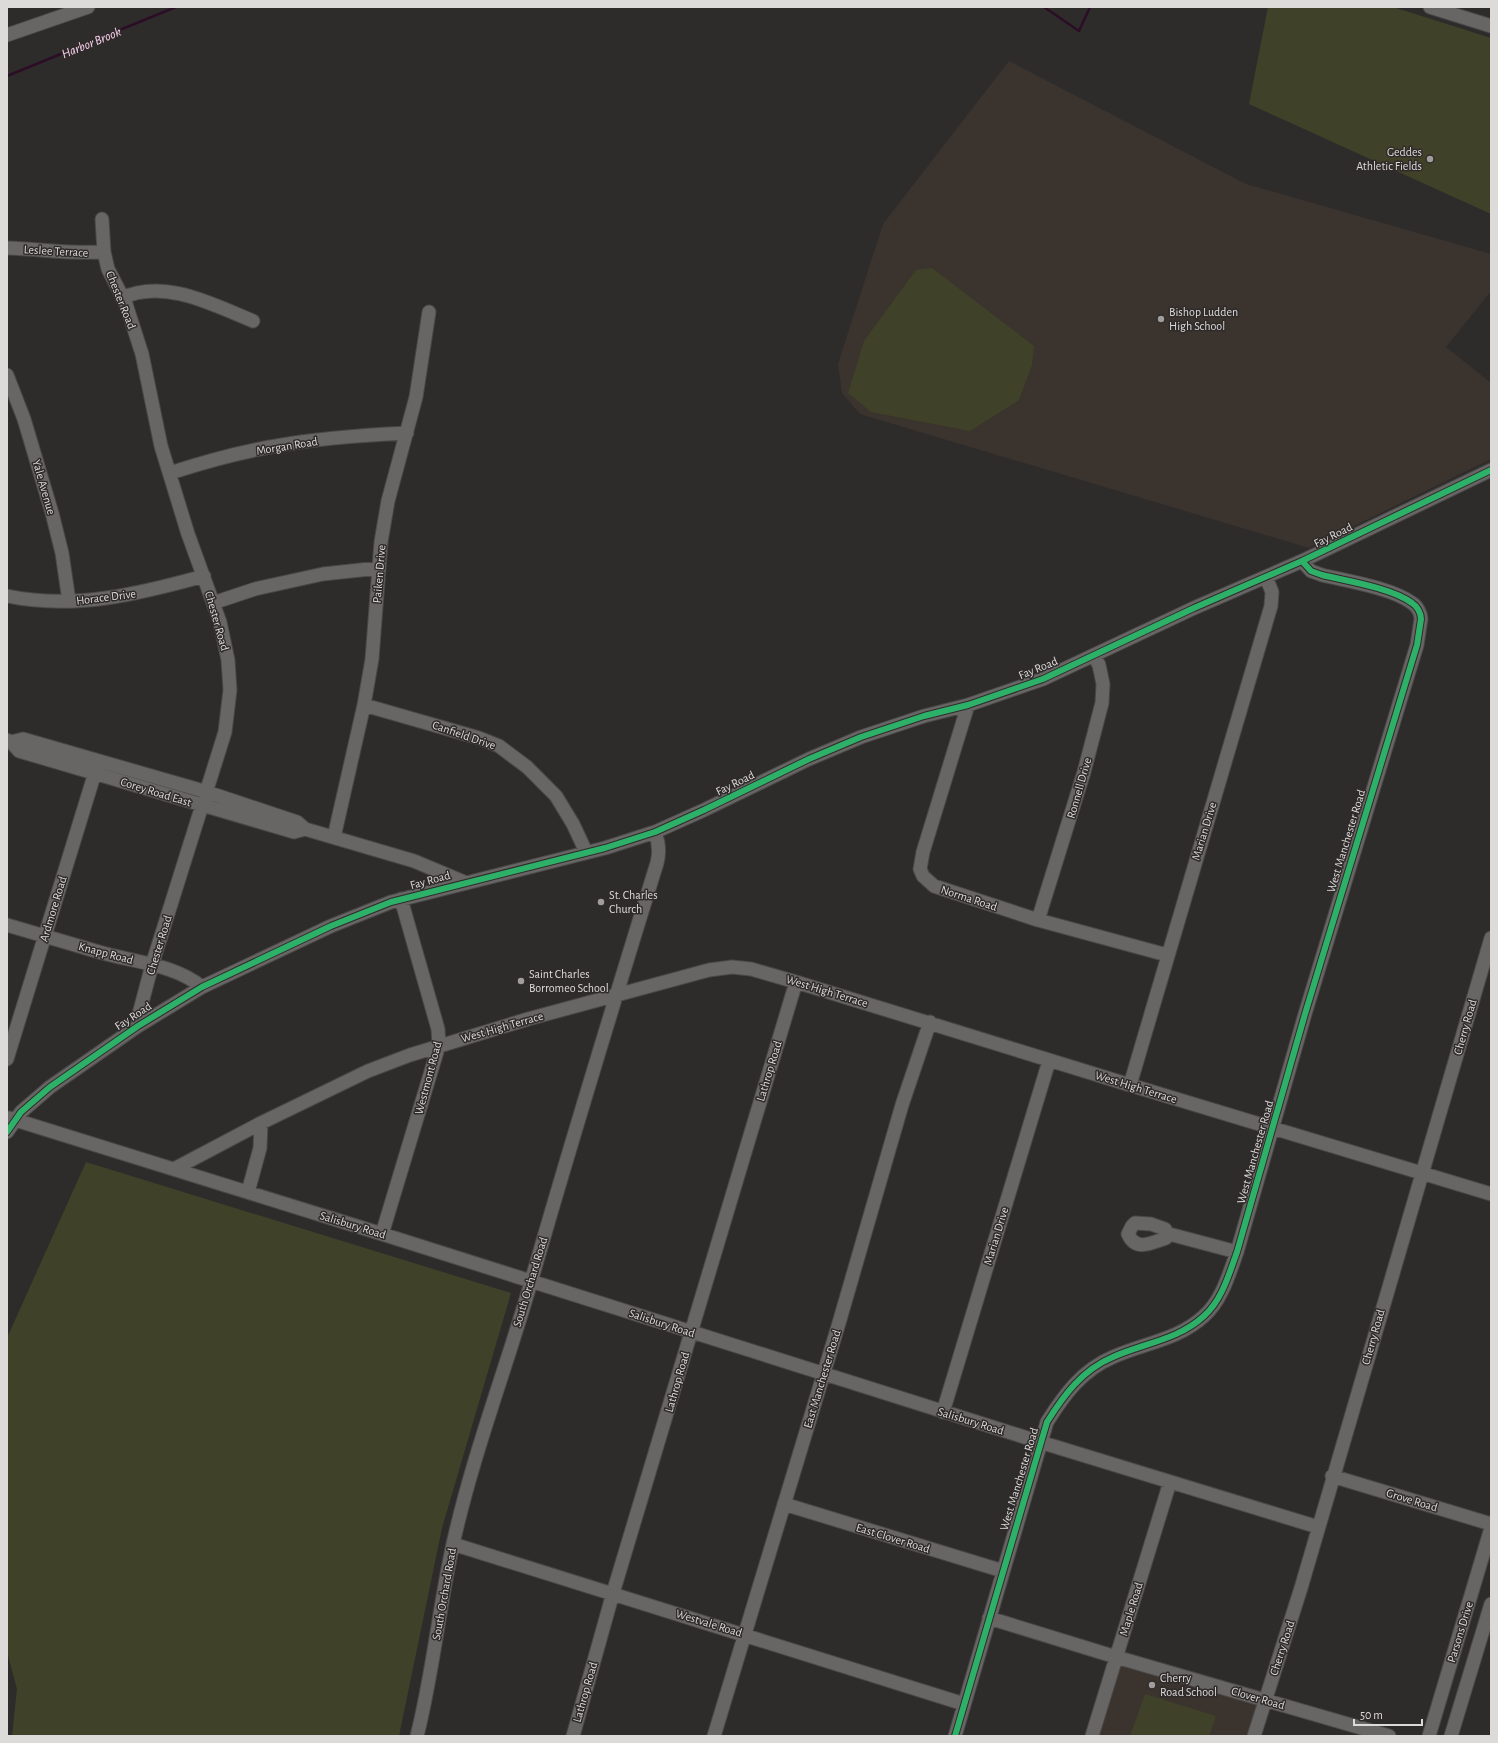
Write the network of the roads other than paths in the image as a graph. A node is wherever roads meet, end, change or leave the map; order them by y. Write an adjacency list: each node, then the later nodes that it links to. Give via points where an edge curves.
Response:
1 (88, 7): 4 (street)
2 (1430, 7): 3 (street)
3 (1491, 26)
4 (7, 35)
5 (102, 219): 7 (street, Chester Road)
6 (7, 248): 7 (street, Leslee Terrace, via 75,253)
7 (104, 252): 8 (street, Chester Road, via 108,269)
8 (122, 298): 10 (street, via 153,291 173,293 195,298); 14 (street, Chester Road, via 142,354 161,446)
9 (429, 312): 12 (street, Paiken Drive)
10 (253, 321)
11 (8, 380): 20 (street, Yale Avenue, via 24,419 52,513 62,553)
12 (407, 433): 14 (street, Morgan Road, via 276,446); 16 (street, Paiken Drive, via 388,501)
13 (1491, 470): 15 (street, Fay Road)
14 (170, 472): 17 (street, Chester Road, via 188,534)
15 (1302, 562): 18 (street, Fay Road); 53 (street, West Manchester Road, via 1322,575 1393,593 1413,603 1421,614 1421,619 1417,645)
16 (379, 568): 21 (street, via 323,574 255,589); 23 (street, Paiken Drive, via 372,659)
17 (204, 576): 20 (street, Horace Drive, via 128,596); 21 (street, Chester Road)
18 (1266, 577): 22 (street, Fay Road); 40 (street, Marian Drive, via 1272,592 1271,606)
19 (7, 596): 20 (street, Horace Drive, via 43,601)
20 (69, 601)
21 (213, 603): 28 (street, Chester Road, via 228,660 230,690 225,732)
22 (1094, 656): 24 (street, Fay Road, via 1043,679); 36 (street, Ronnell Drive, via 1099,665 1103,684 1102,703 1084,772)
23 (364, 705): 32 (street, Paiken Drive); 33 (street, Canfield Drive, via 499,746 527,767 556,796)
24 (968, 705): 31 (street, Fay Road, via 924,716 861,737 808,759); 36 (street, Norma Road, via 920,869 923,876 934,886)
25 (9, 741): 26 (street, Corey Road East, via 23,739); 27 (street, Corey Road East, via 19,751)
26 (99, 760): 27 (street, Ardmore Road); 28 (street, Corey Road East)
27 (95, 774): 29 (street, Corey Road East); 38 (street, Ardmore Road)
28 (207, 792): 29 (street, Chester Road); 30 (street, Corey Road East, via 297,822)
29 (202, 806): 30 (street, Corey Road East, via 294,832); 41 (street, Chester Road)
30 (305, 829): 32 (street, Corey Road East)
31 (654, 832): 33 (street, Fay Road); 44 (street, South Orchard Road, via 659,855)
32 (334, 837): 34 (street, Corey Road East, via 414,861)
33 (586, 852): 34 (street, Fay Road)
34 (464, 882): 35 (street, Fay Road)
35 (401, 899): 43 (street, Fay Road, via 331,926); 47 (street, Westmont Road, via 438,1029)
36 (1038, 920): 40 (street, Norma Road)
37 (7, 924): 38 (street, Knapp Road)
38 (45, 936): 41 (street, Knapp Road); 48 (street, Ardmore Road)
39 (1491, 938): 56 (street, Cherry Road)
40 (1167, 956): 50 (street, Marian Drive)
41 (152, 965): 43 (street, Knapp Road, via 179,973); 46 (street, Chester Road)
42 (796, 982): 44 (street, West High Terrace, via 751,969 732,967 709,970); 45 (street, West High Terrace); 63 (street, Lathrop Road)
43 (202, 987): 46 (street, Fay Road)
44 (616, 996): 47 (street, West High Terrace); 62 (street, South Orchard Road)
45 (930, 1022): 49 (street, West High Terrace); 64 (street, East Manchester Road, via 902,1105)
46 (138, 1026): 51 (street, Fay Road, via 50,1087 22,1112)
47 (439, 1045): 52 (street, West High Terrace, via 368,1071); 59 (street, Westmont Road)
48 (7, 1058)
49 (1049, 1061): 50 (street, West High Terrace); 65 (street, Marian Drive)
50 (1130, 1086): 53 (street, West High Terrace)
51 (11, 1118): 54 (street, Fay Road); 55 (street, Salisbury Road)
52 (261, 1123): 55 (street, West High Terrace); 57 (street, via 260,1148)
53 (1273, 1128): 56 (street, West High Terrace); 61 (street, West Manchester Road)
54 (7, 1132)
55 (174, 1169): 57 (street, Salisbury Road)
56 (1422, 1173): 58 (street, West High Terrace); 67 (street, Cherry Road)
57 (248, 1192): 59 (street, Salisbury Road)
58 (1491, 1194)
59 (382, 1234): 62 (street, Salisbury Road)
60 (1168, 1235): 61 (street)
61 (1237, 1252): 66 (street, West Manchester Road, via 1215,1303 1205,1316 1189,1328 1168,1338 1113,1357 1092,1368 1060,1400 1047,1422)
62 (531, 1281): 63 (street, Salisbury Road); 73 (street, South Orchard Road, via 481,1437)
63 (691, 1332): 64 (street, Salisbury Road); 75 (street, Lathrop Road)
64 (823, 1374): 65 (street, Salisbury Road); 69 (street, East Manchester Road)
65 (943, 1412): 66 (street, Salisbury Road)
66 (1040, 1442): 68 (street, Salisbury Road); 74 (street, West Manchester Road)
67 (1332, 1476): 70 (street, Grove Road); 71 (street, Cherry Road)
68 (1170, 1482): 71 (street, Salisbury Road); 79 (street, Maple Road)
69 (784, 1504): 74 (street, East Clover Road); 78 (street, East Manchester Road)
70 (1491, 1524)
71 (1318, 1527): 80 (street, Cherry Road)
72 (1491, 1528): 89 (street, Parsons Drive)
73 (453, 1544): 75 (street, Westvale Road); 82 (street, South Orchard Road, via 426,1701)
74 (1003, 1571): 77 (street, West Manchester Road)
75 (613, 1593): 78 (street, Westvale Road); 83 (street, Lathrop Road)
76 (1491, 1604): 90 (street, Parsons Drive)
77 (989, 1618): 79 (street, Clover Road); 81 (street, West Manchester Road)
78 (745, 1634): 81 (street, Westvale Road); 84 (street, East Manchester Road)
79 (1116, 1657): 80 (street, Clover Road); 86 (street, Maple Road)
80 (1266, 1700): 87 (street, Cherry Road); 88 (street, Clover Road)
81 (964, 1704): 85 (street, West Manchester Road)
82 (417, 1736)
83 (573, 1736)
84 (714, 1736)
85 (955, 1736)
86 (1092, 1736)
87 (1254, 1736)
88 (1389, 1736)
89 (1429, 1736)
90 (1451, 1736)

